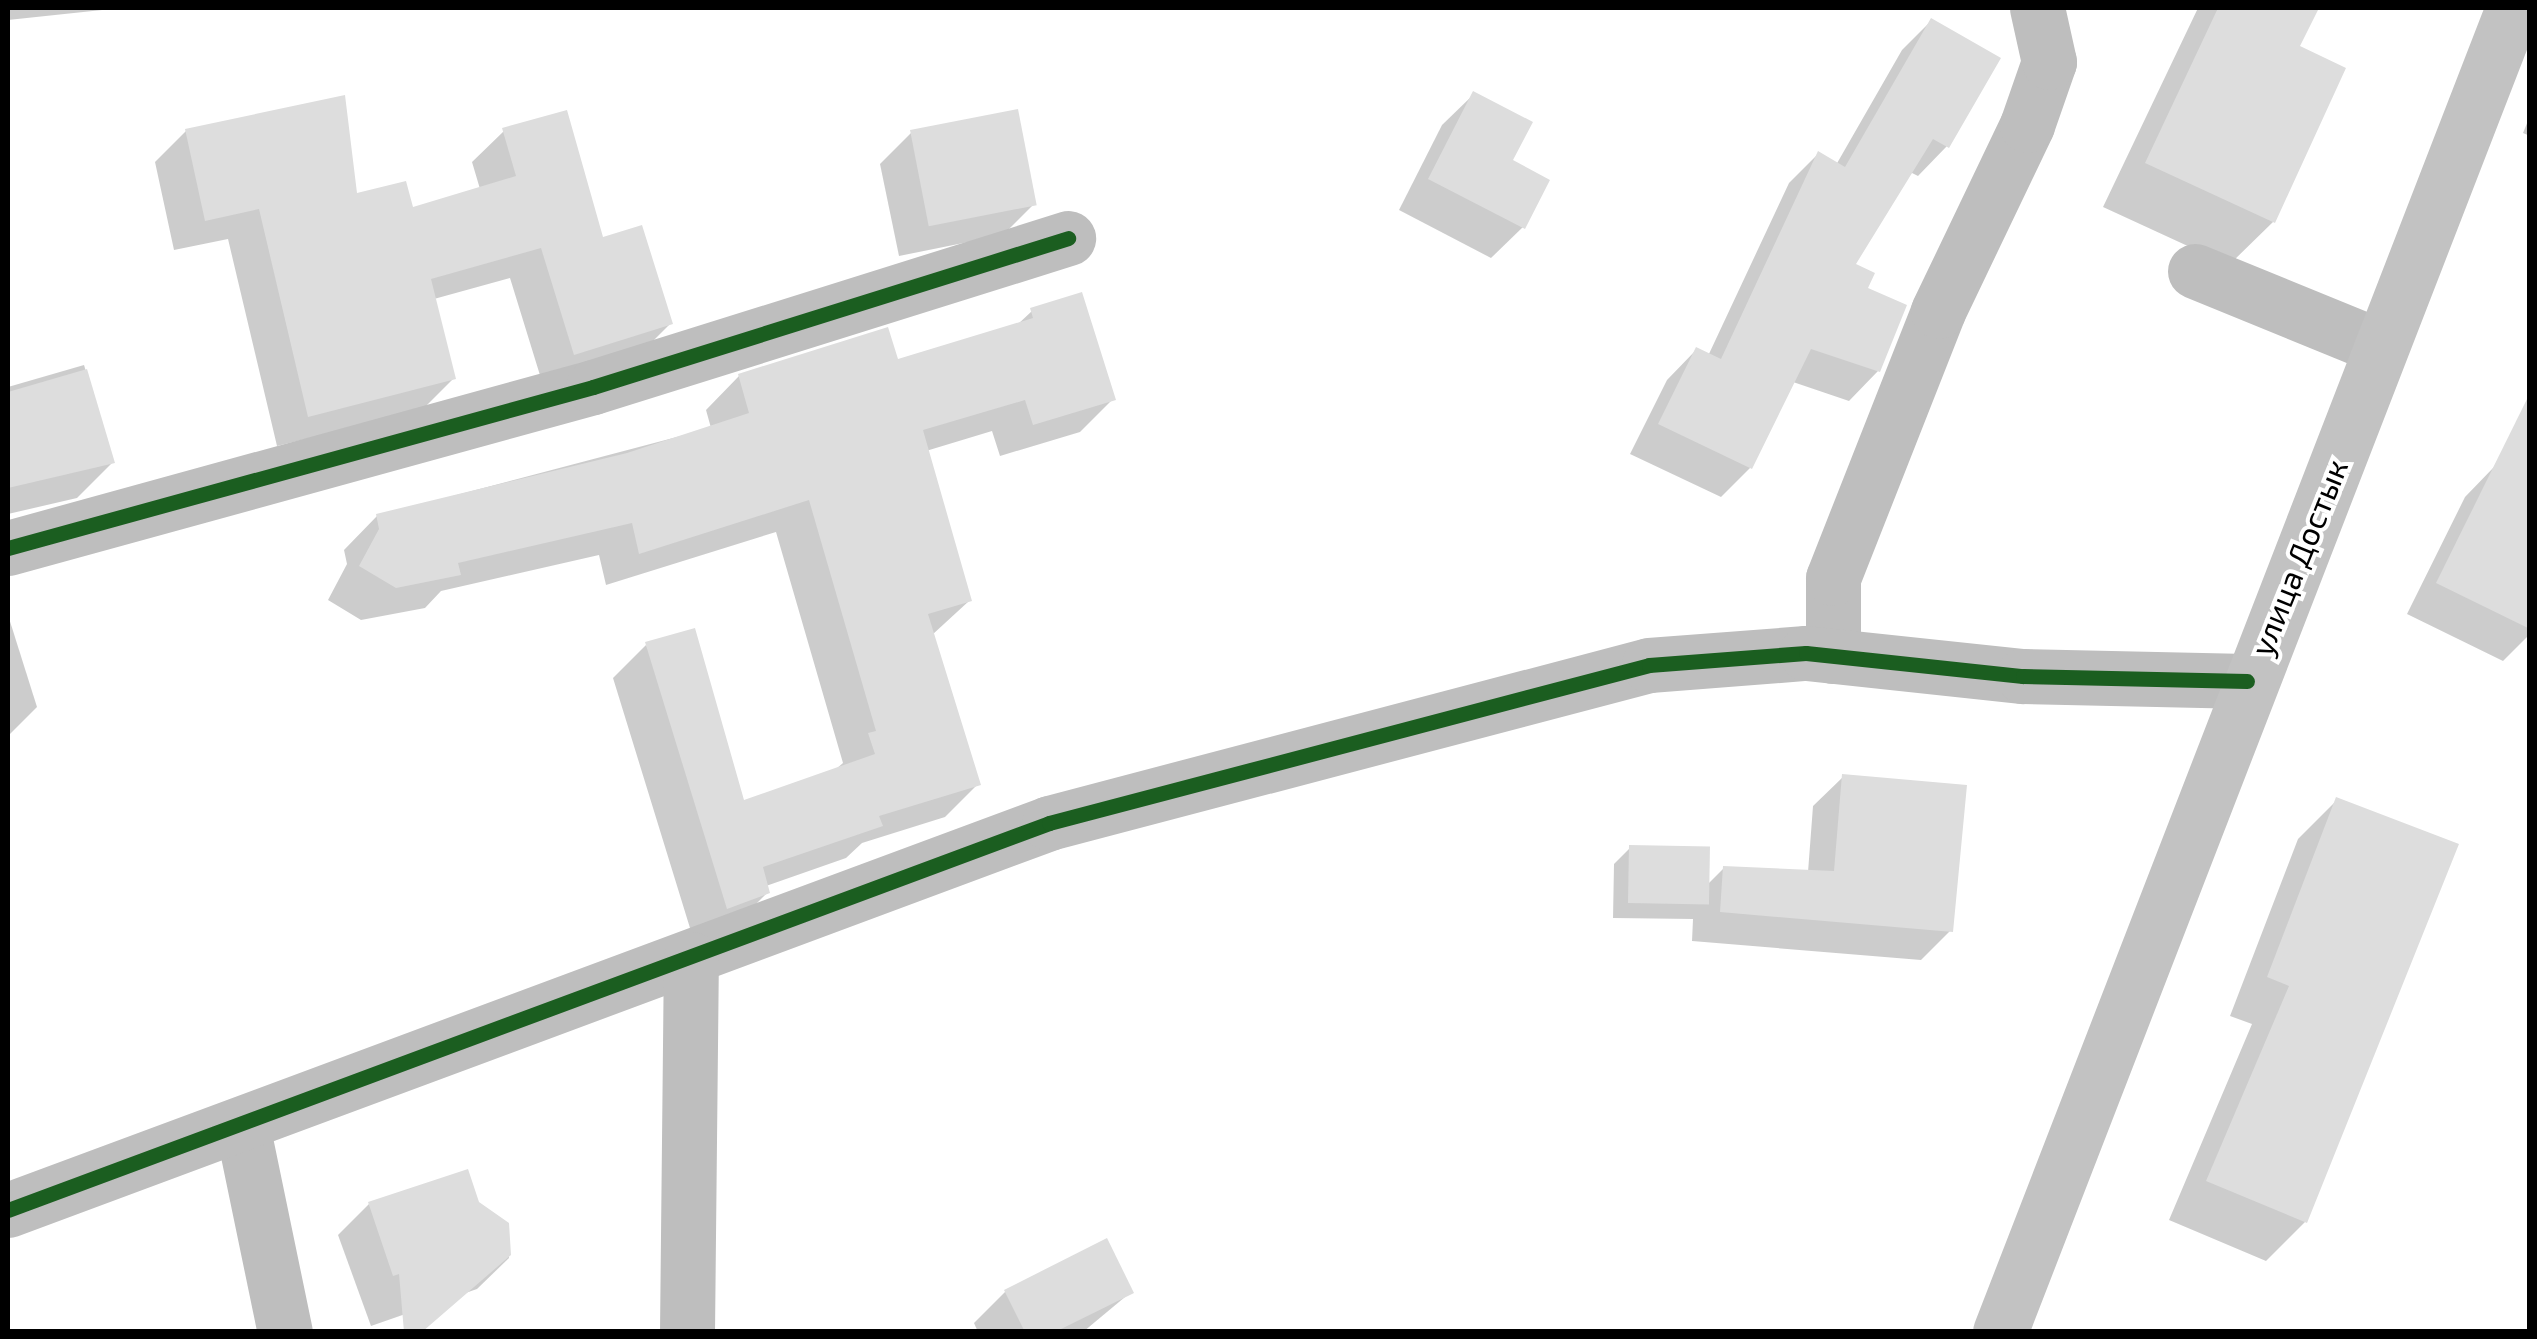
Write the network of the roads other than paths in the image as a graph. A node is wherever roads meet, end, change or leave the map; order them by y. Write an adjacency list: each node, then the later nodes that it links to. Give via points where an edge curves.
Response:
1 (2037, 8): 7 (street, via 2048,62 2027,125 1938,311 1834,578)
2 (2512, 8): 5 (main road, улица Достык)
3 (1068, 238): 6 (street, via 593,387)
4 (2195, 271): 5 (street)
5 (2381, 347): 8 (main road, улица Достык)
6 (8, 548)
7 (1832, 656): 8 (street, via 2023,676); 9 (street, via 1649,665 1404,727 1048,824)
8 (2247, 681): 14 (main road, улица Достык)
9 (691, 959): 10 (street); 13 (street)
10 (242, 1126): 11 (street); 12 (street)
11 (8, 1210)
12 (285, 1332)
13 (687, 1332)
14 (2000, 1332)

